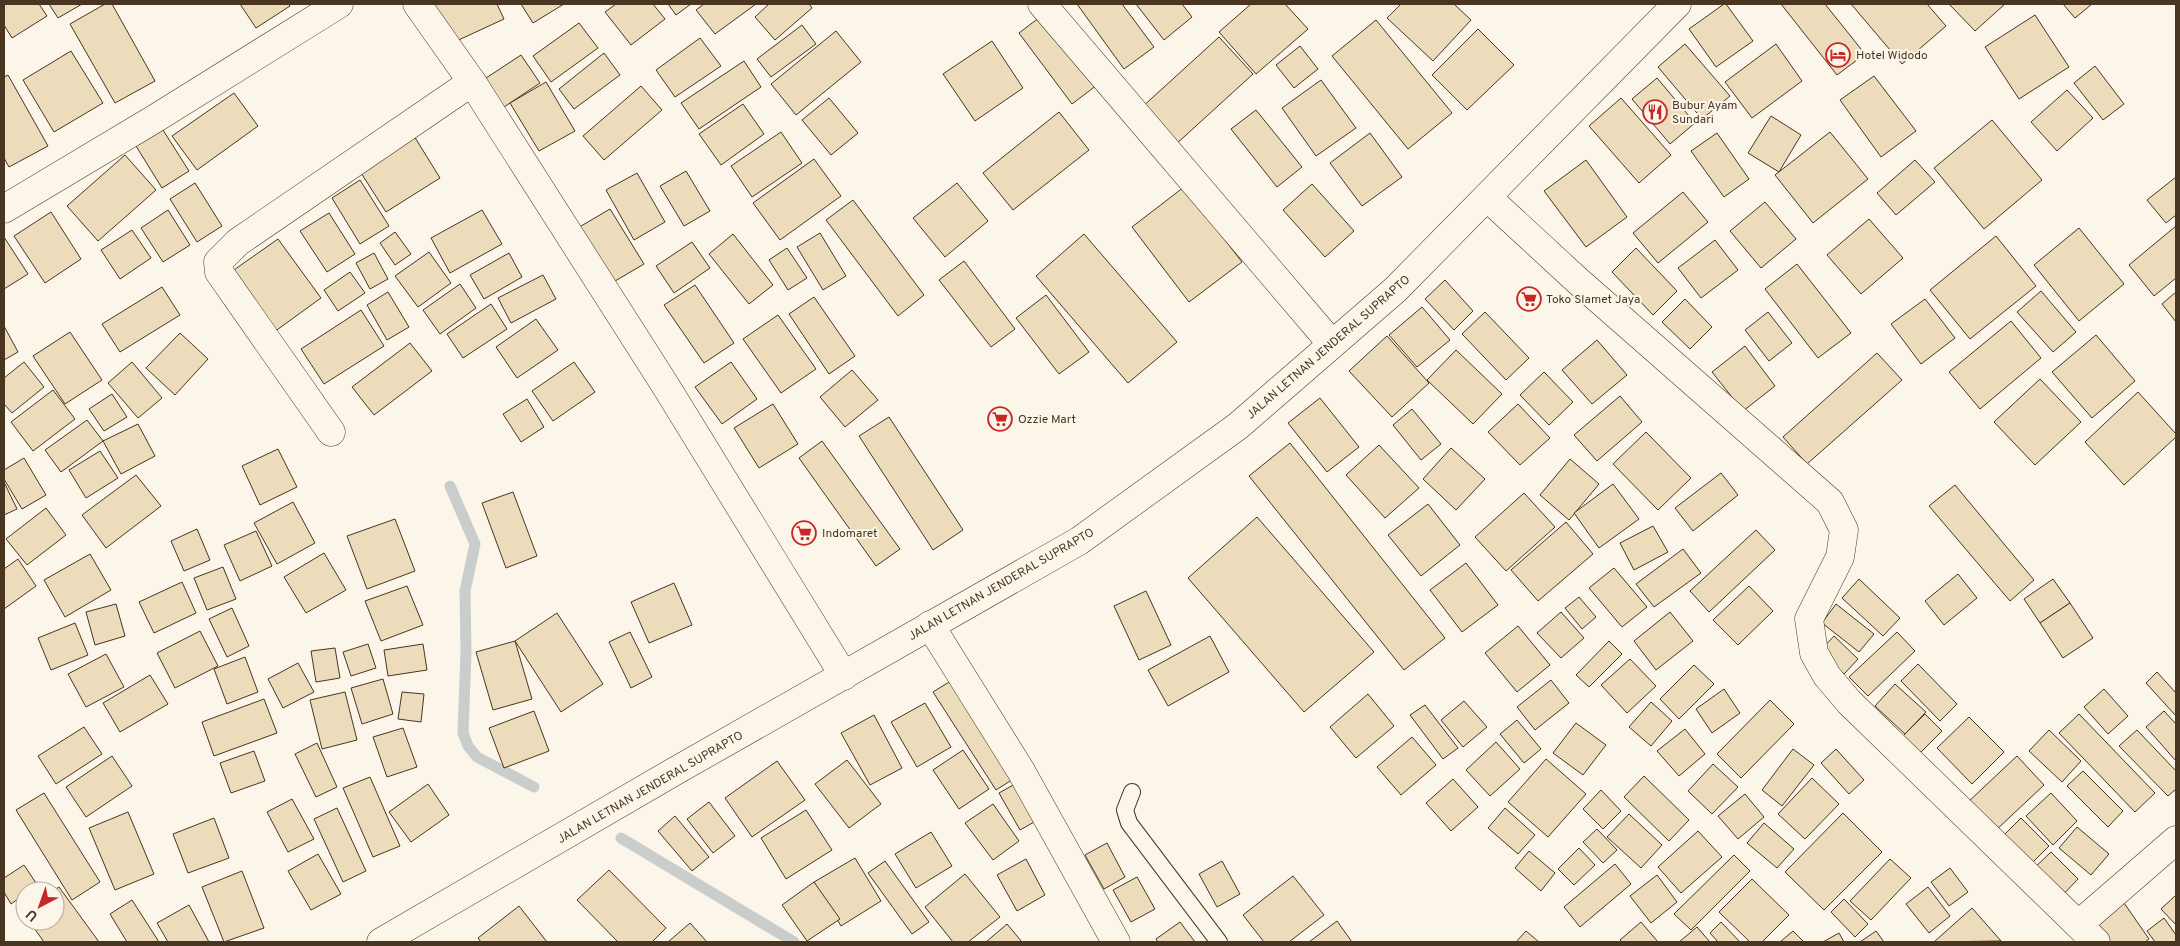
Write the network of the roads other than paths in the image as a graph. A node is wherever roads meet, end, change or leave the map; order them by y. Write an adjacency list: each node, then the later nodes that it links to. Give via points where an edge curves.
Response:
1 (339, 4): 7 (street)
2 (417, 4): 5 (street)
3 (1042, 4): 8 (street)
4 (1677, 4): 6 (street, JALAN LETNAN JENDERAL SUPRAPTO)
5 (472, 82): 9 (street, via 238,242 218,262 219,272); 11 (street, via 667,388)
6 (1487, 197): 8 (street, JALAN LETNAN JENDERAL SUPRAPTO, via 1395,290); 14 (street, via 1830,502 1844,530 1840,557 1809,619 1814,653 1827,676 1849,702)
7 (4, 210)
8 (1332, 344): 10 (street, JALAN LETNAN JENDERAL SUPRAPTO, via 1238,426 1079,541)
9 (330, 432)
10 (930, 625): 11 (street, JALAN LETNAN JENDERAL SUPRAPTO); 16 (street, via 1021,771)
11 (844, 676): 15 (street, JALAN LETNAN JENDERAL SUPRAPTO)
12 (1132, 792): 17 (lane, via 1125,810 1129,823)
13 (2176, 840): 14 (street)
14 (2088, 933)
15 (381, 942)
16 (1116, 942)
17 (1219, 942)

